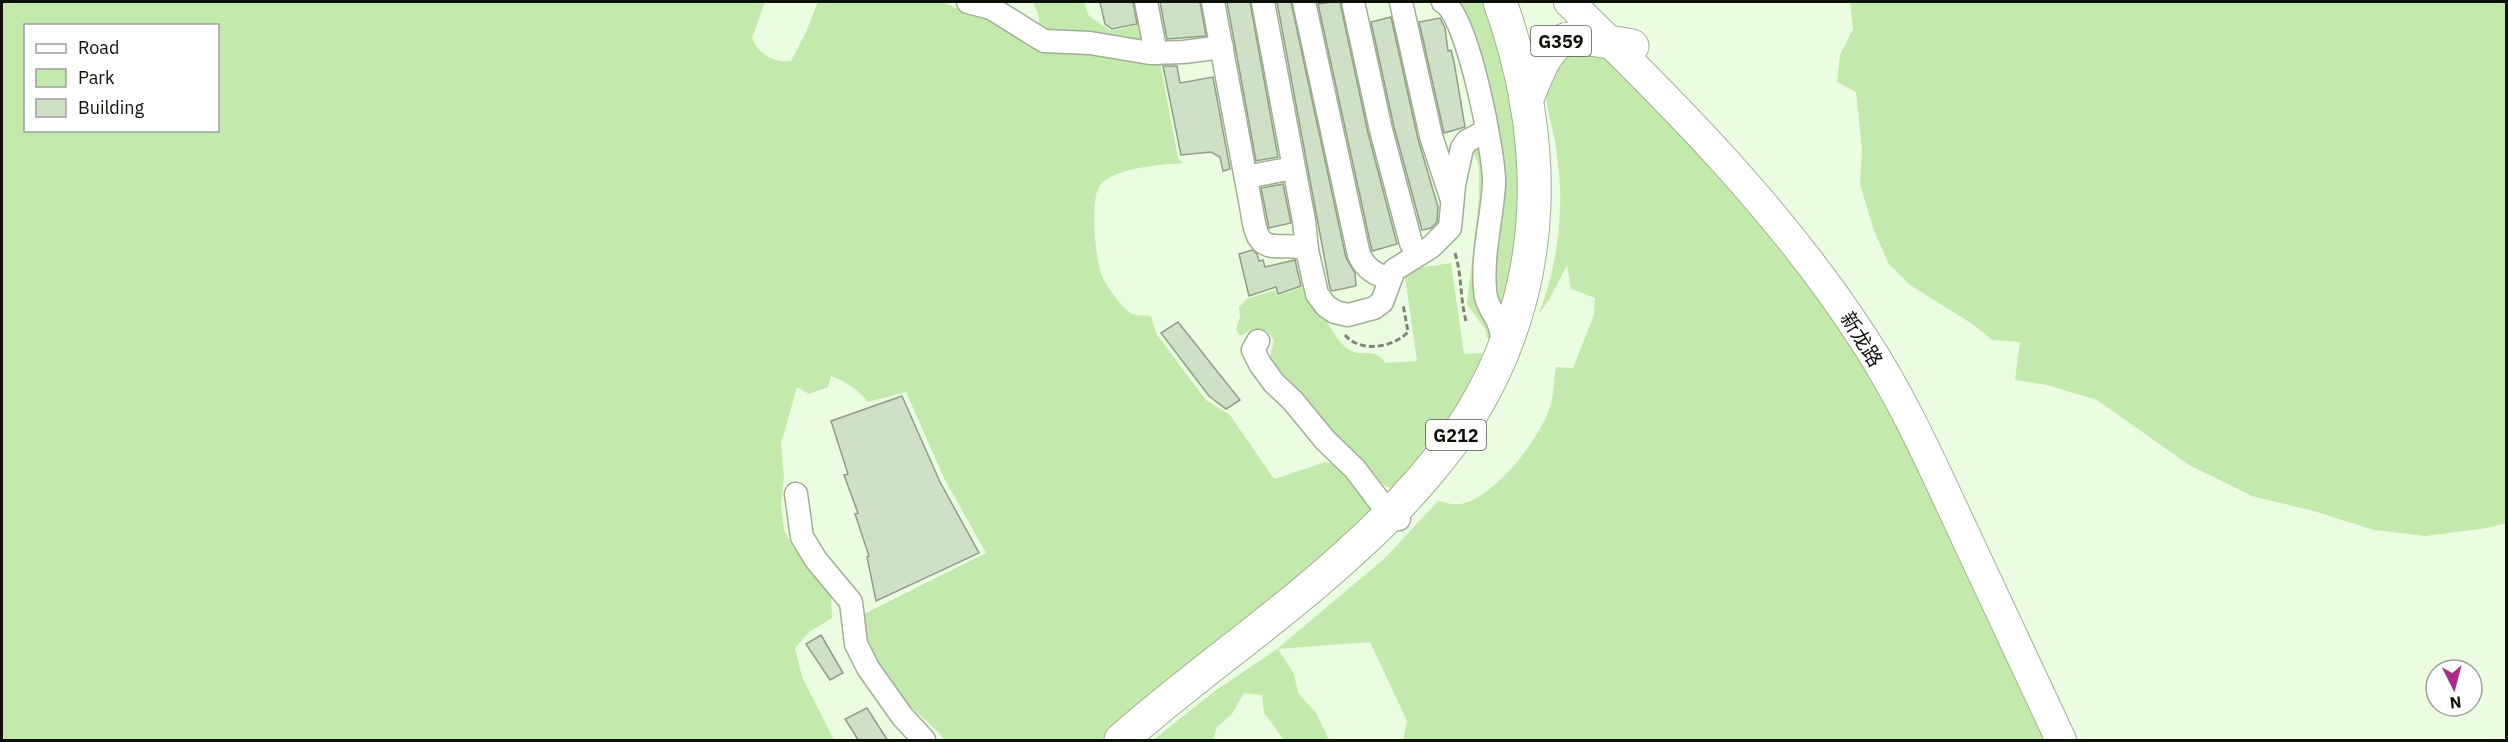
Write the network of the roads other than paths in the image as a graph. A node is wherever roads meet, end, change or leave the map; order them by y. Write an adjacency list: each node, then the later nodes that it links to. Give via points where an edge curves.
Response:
1 (968, 2): 15 (street, via 991,8 1044,41)
2 (1146, 2): 15 (street)
3 (1213, 2): 14 (street)
4 (1263, 2): 18 (street)
5 (1304, 2): 23 (street, via 1359,255 1374,273)
6 (1353, 2): 22 (street, via 1381,130)
7 (1401, 2): 20 (street, via 1431,136)
8 (1443, 2): 17 (street, via 1453,12 1472,60)
9 (1500, 2): 16 (highway, G212)
10 (1512, 2): 16 (highway, G212)
11 (1569, 2): 13 (main road, 新龙路)
12 (1587, 2): 13 (main road, 新龙路)
13 (1621, 44): 16 (highway, G359, via 1573,37 1560,41 1540,64); 31 (main road, 新龙路, via 1809,260 1865,340 1923,445); 32 (main road, 新龙路, via 1786,209 1879,337 1934,440)
14 (1222, 47): 15 (street); 19 (street)
15 (1156, 53)
16 (1529, 94): 25 (highway, G212, via 1544,136 1546,222 1539,267 1521,329)
17 (1486, 131): 20 (street, via 1462,148); 25 (street, via 1494,183 1485,256 1486,302 1499,323)
18 (1293, 168): 19 (street); 21 (street)
19 (1246, 177): 21 (street, via 1259,238 1272,246 1293,245)
20 (1452, 201): 22 (street, via 1450,228)
21 (1307, 250): 23 (street, via 1320,301 1335,312 1348,315 1374,308 1382,302)
22 (1417, 254): 23 (street, via 1394,270)
23 (1390, 278)
24 (1258, 341): 27 (street, via 1253,350 1260,364)
25 (1507, 352): 27 (highway, G212, via 1491,399 1456,452)
26 (796, 494): 28 (street, via 802,537 851,602 856,644 868,668)
27 (1395, 516): 29 (highway, G212); 30 (highway, G212, via 1342,574 1288,621 1180,703)
28 (924, 741)
29 (1121, 741)
30 (1139, 741)
31 (2061, 741)
32 (2073, 741)

